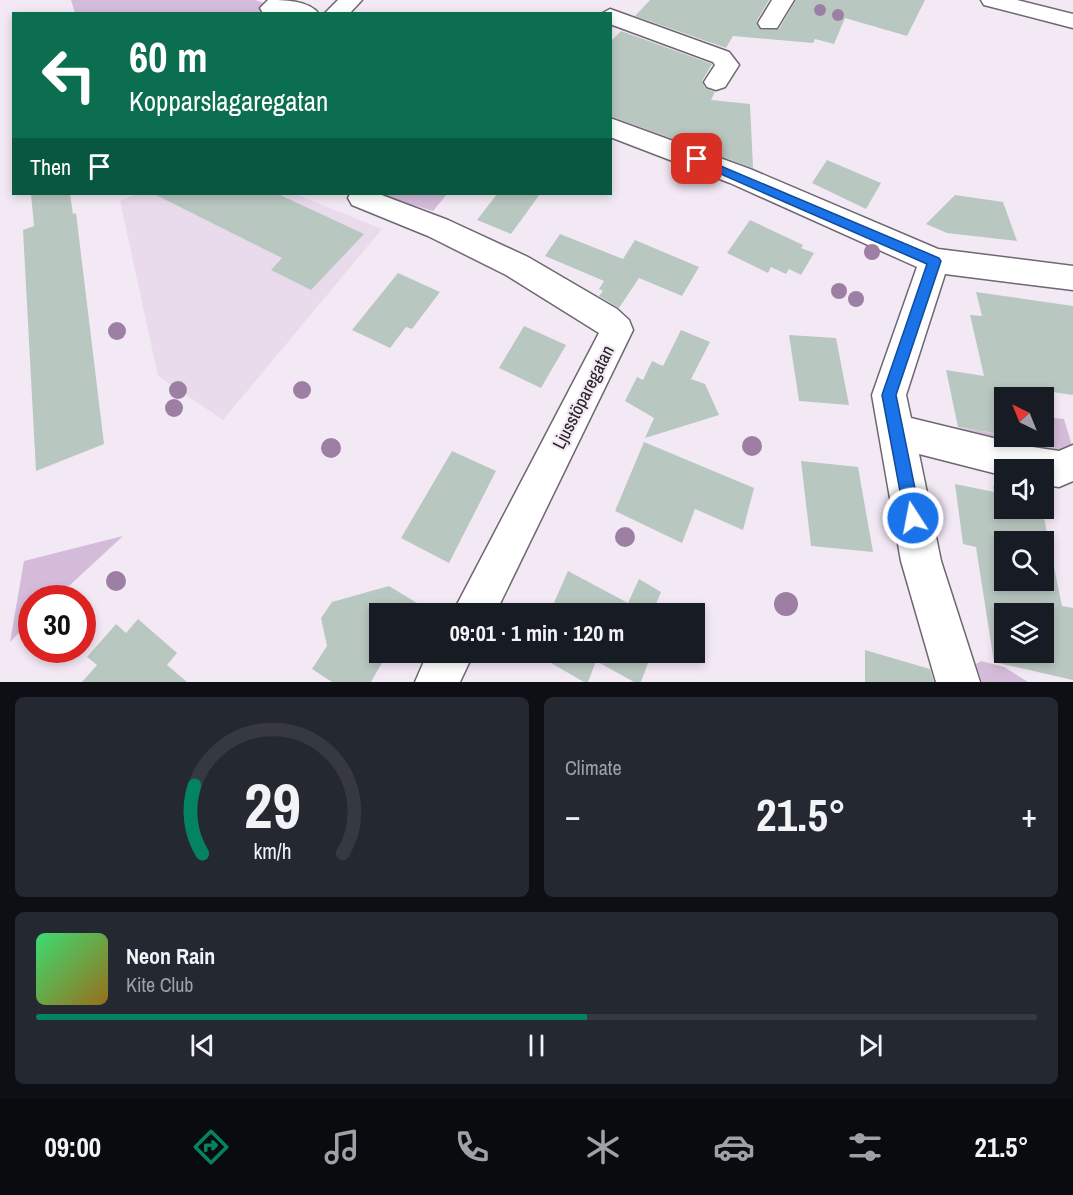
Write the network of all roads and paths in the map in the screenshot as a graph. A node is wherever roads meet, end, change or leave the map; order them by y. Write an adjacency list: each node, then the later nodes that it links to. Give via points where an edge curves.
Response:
1 (351, 0): 6 (street)
2 (783, 0): 9 (street)
3 (992, 0): 8 (street)
4 (271, 8): 5 (street, via 278,3)
5 (303, 12)
6 (336, 12)
7 (612, 15): 10 (street, via 721,57 727,65)
8 (1073, 21)
9 (769, 23)
10 (716, 82)
11 (612, 128): 13 (street, via 740,176)
12 (362, 198): 17 (street, Ljusstöparegatan, via 438,228 517,266 606,319 617,330)
13 (934, 261): 14 (street); 15 (street, via 889,395)
14 (1073, 278)
15 (896, 431): 16 (street, via 1026,464 1059,469); 20 (street, via 921,561)
16 (1073, 463)
17 (479, 603)
18 (446, 663): 19 (street)
19 (437, 682)
20 (958, 682)

